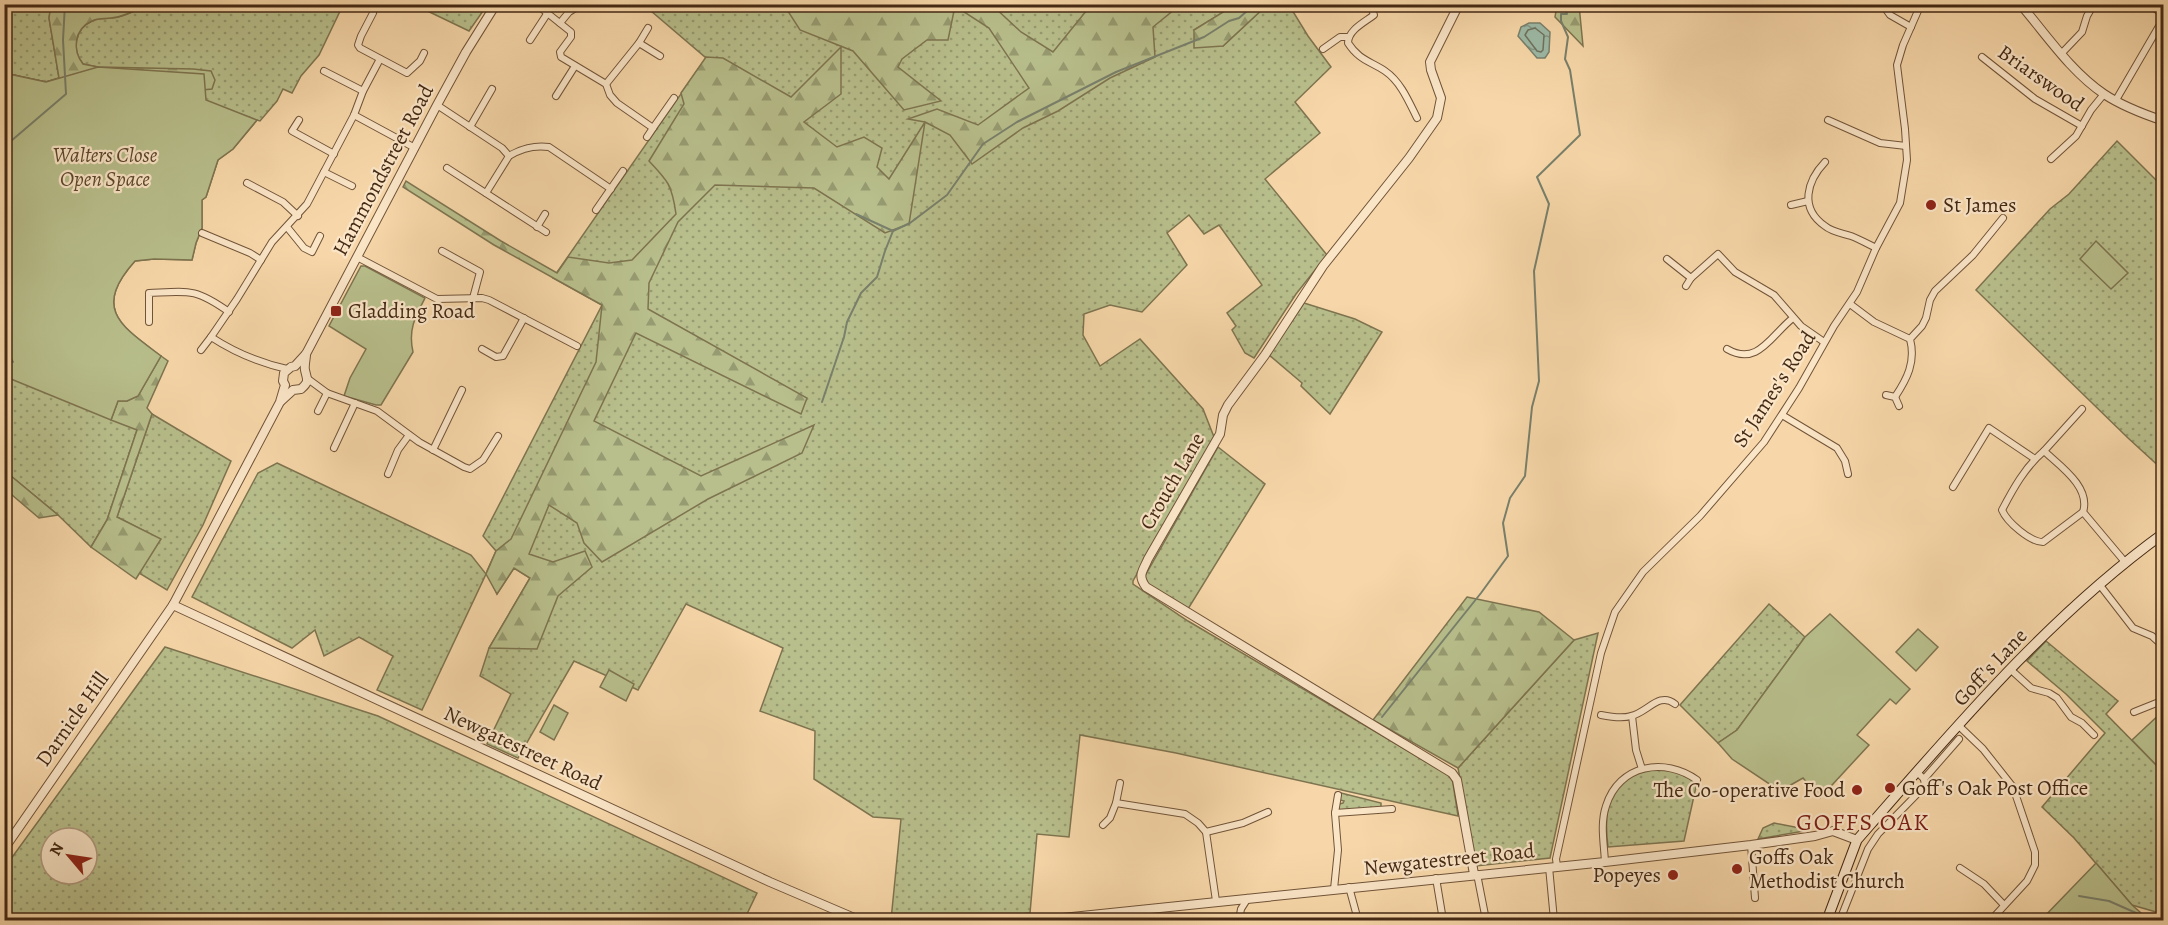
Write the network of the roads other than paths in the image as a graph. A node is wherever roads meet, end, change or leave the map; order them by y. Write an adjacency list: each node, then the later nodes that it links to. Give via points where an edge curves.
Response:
1 (536, 4): 12 (street)
2 (582, 4): 13 (street)
3 (1370, 4): 16 (street, via 1374,15)
4 (1459, 4): 144 (street, Crouch Lane, via 1430,62 1441,98 1437,118 1325,262 1228,405 1220,434 1148,559 1141,580 1146,587 1452,773)
5 (1882, 4): 14 (street, via 1890,15)
6 (1921, 4): 14 (street, St James's Road)
7 (2020, 4): 21 (street)
8 (2094, 4): 21 (street, via 2082,33)
9 (496, 5): 36 (street, Hammondstreet Road)
10 (2149, 5): 35 (street, via 2161,14 2162,21)
11 (373, 13): 24 (street, via 358,45)
12 (547, 14): 13 (street); 17 (street)
13 (560, 23): 25 (street, via 572,34 560,55)
14 (1911, 27): 46 (street, St James's Road, via 1897,66)
15 (648, 28): 18 (street)
16 (1348, 37): 19 (street, via 1336,39); 38 (street, via 1360,58 1394,80)
17 (530, 40)
18 (639, 43): 22 (street); 29 (street)
19 (1323, 49)
20 (424, 52): 27 (street)
21 (2061, 54): 32 (street)
22 (660, 56)
23 (1982, 57): 42 (street, Briarswood, via 2035,99)
24 (380, 59): 27 (street); 31 (street)
25 (574, 66): 29 (street); 33 (street)
26 (324, 71): 31 (street)
27 (407, 73): 28 (street)
28 (407, 83)
29 (606, 84): 44 (street, via 617,103)
30 (492, 89): 43 (street)
31 (363, 92): 37 (street)
32 (2104, 94): 35 (street); 42 (street)
33 (556, 96)
34 (674, 98): 44 (street)
35 (2116, 100): 41 (street)
36 (437, 105): 43 (street); 47 (street, Hammondstreet Road)
37 (354, 116): 47 (street); 48 (street)
38 (1417, 118)
39 (298, 120): 48 (street, via 292,132)
40 (1828, 120): 46 (street, via 1880,143)
41 (2163, 121)
42 (2082, 126): 50 (street)
43 (470, 127): 49 (street)
44 (653, 128): 45 (street)
45 (647, 137)
46 (1906, 146): 70 (street, St James's Road, via 1900,203)
47 (415, 148): 72 (street, Hammondstreet Road)
48 (334, 154): 54 (street)
49 (509, 156): 57 (street, via 538,146 549,147); 58 (street)
50 (2051, 159)
51 (1825, 162): 59 (street, via 1810,182)
52 (447, 168): 58 (street)
53 (623, 171): 57 (street)
54 (324, 172): 56 (street); 63 (street)
55 (247, 183): 63 (street, via 283,202)
56 (352, 186)
57 (611, 189): 61 (street)
58 (486, 193): 66 (street)
59 (1808, 201): 60 (street); 70 (street, via 1824,226)
60 (1791, 205)
61 (596, 210)
62 (545, 214): 66 (street)
63 (298, 216): 65 (street)
64 (2002, 218): 84 (street, via 1973,255 1935,291 1922,326)
65 (287, 227): 69 (street, via 312,252); 73 (street)
66 (537, 227): 67 (street)
67 (546, 232)
68 (202, 233): 73 (street)
69 (320, 236)
70 (1876, 248): 78 (street, St James's Road)
71 (442, 250): 77 (street, via 480,272)
72 (357, 256): 77 (street, via 433,297); 90 (street, Hammondstreet Road)
73 (261, 260): 79 (street)
74 (1667, 260): 75 (street)
75 (1691, 278): 76 (street); 81 (street, via 1719,254 1735,272 1774,294)
76 (1686, 286)
77 (473, 298): 80 (street, via 489,300)
78 (1850, 304): 84 (street); 85 (street, St James's Road)
79 (229, 312): 82 (street, via 198,293 149,293); 83 (street)
80 (524, 318): 86 (street); 87 (street, via 503,356 496,357)
81 (1793, 318): 85 (street); 88 (street, via 1767,344 1749,354 1740,356)
82 (149, 322)
83 (212, 337): 89 (street); 91 (street)
84 (1910, 339): 96 (street, via 1912,364)
85 (1824, 342): 101 (street, St James's Road)
86 (577, 346)
87 (482, 349)
88 (1727, 349)
89 (201, 350)
90 (306, 354): 91 (street, Hammondstreet Road); 92 (street, Hammondstreet Road)
91 (289, 378): 92 (street); 92 (street, via 297,390); 115 (street, Hammondstreet Road)
92 (306, 378): 94 (street)
93 (462, 390): 105 (street)
94 (327, 393): 97 (street); 100 (street)
95 (1886, 395): 96 (street)
96 (1895, 397): 98 (street)
97 (355, 403): 102 (street, via 377,411); 104 (street)
98 (1899, 406)
99 (2082, 409): 106 (street)
100 (318, 411)
101 (1782, 416): 109 (street, via 1837,448); 142 (street, St James's Road, via 1758,450 1700,516 1643,572 1615,612 1601,653)
102 (409, 435): 105 (street); 108 (street)
103 (498, 436): 105 (street, via 483,460 470,468)
104 (334, 448)
105 (433, 450)
106 (2044, 451): 107 (street); 111 (street, via 2078,484)
107 (2034, 459): 110 (street, via 1989,428); 111 (street, via 2005,503 2004,516 2036,542 2043,542)
108 (388, 474)
109 (1848, 474)
110 (1953, 487)
111 (2083, 512): 113 (street)
112 (2163, 533): 113 (main road, Goff's Lane)
113 (2125, 562): 114 (main road, Goff's Lane)
114 (2099, 584): 117 (street, via 2133,628 2152,636); 118 (main road, Goff's Lane)
115 (173, 605): 116 (street, Hammondstreet Road); 154 (street, Newgatestreet Road)
116 (150, 640): 140 (street, Darnicle Hill)
117 (2163, 647)
118 (2010, 669): 124 (main road, Goff's Lane); 125 (street, via 2031,688 2057,698 2071,717)
119 (2163, 700): 121 (street)
120 (1675, 704): 123 (street, via 1662,699)
121 (2134, 712)
122 (1601, 715): 123 (street)
123 (1632, 716): 127 (street)
124 (1959, 726): 128 (main road, Goff's Lane); 151 (street, via 2013,787 2034,846 2031,873)
125 (2094, 735)
126 (1959, 739): 128 (street)
127 (1642, 769): 129 (street, via 1673,768); 141 (street, via 1621,781 1605,806)
128 (1921, 775): 138 (main road, Goff's Lane); 160 (street, via 1924,788 1868,849)
129 (1697, 780)
130 (1120, 783): 132 (street)
131 (1338, 795): 135 (street)
132 (1116, 803): 136 (street); 137 (street, via 1185,814)
133 (1392, 809): 135 (street)
134 (1268, 812): 137 (street, via 1244,823)
135 (1335, 813): 147 (street, via 1338,850)
136 (1103, 825)
137 (1206, 832): 150 (street)
138 (1857, 840): 139 (street, Newgatestreet Road, via 1833,831); 159 (main road)
139 (1751, 845): 141 (street, Newgatestreet Road); 149 (street)
140 (4, 849)
141 (1605, 862): 142 (street, Newgatestreet Road)
142 (1553, 867): 144 (street, Newgatestreet Road); 158 (street, St James's Road)
143 (1960, 868): 151 (street, via 1984,884)
144 (1476, 874): 145 (street, Newgatestreet Road); 153 (street)
145 (1436, 878): 146 (street, Newgatestreet Road); 157 (street)
146 (1349, 887): 147 (street, Newgatestreet Road); 156 (street)
147 (1334, 889): 148 (street, Newgatestreet Road)
148 (1248, 898): 150 (street, Newgatestreet Road); 152 (street)
149 (1755, 898)
150 (1220, 901): 152 (street); 155 (street, Newgatestreet Road)
151 (2004, 905): 161 (street)
152 (1239, 917)
153 (1486, 920)
154 (859, 921)
155 (1043, 921)
156 (1358, 921)
157 (1443, 921)
158 (1554, 921)
159 (1827, 921)
160 (1840, 921)
161 (1991, 921)

